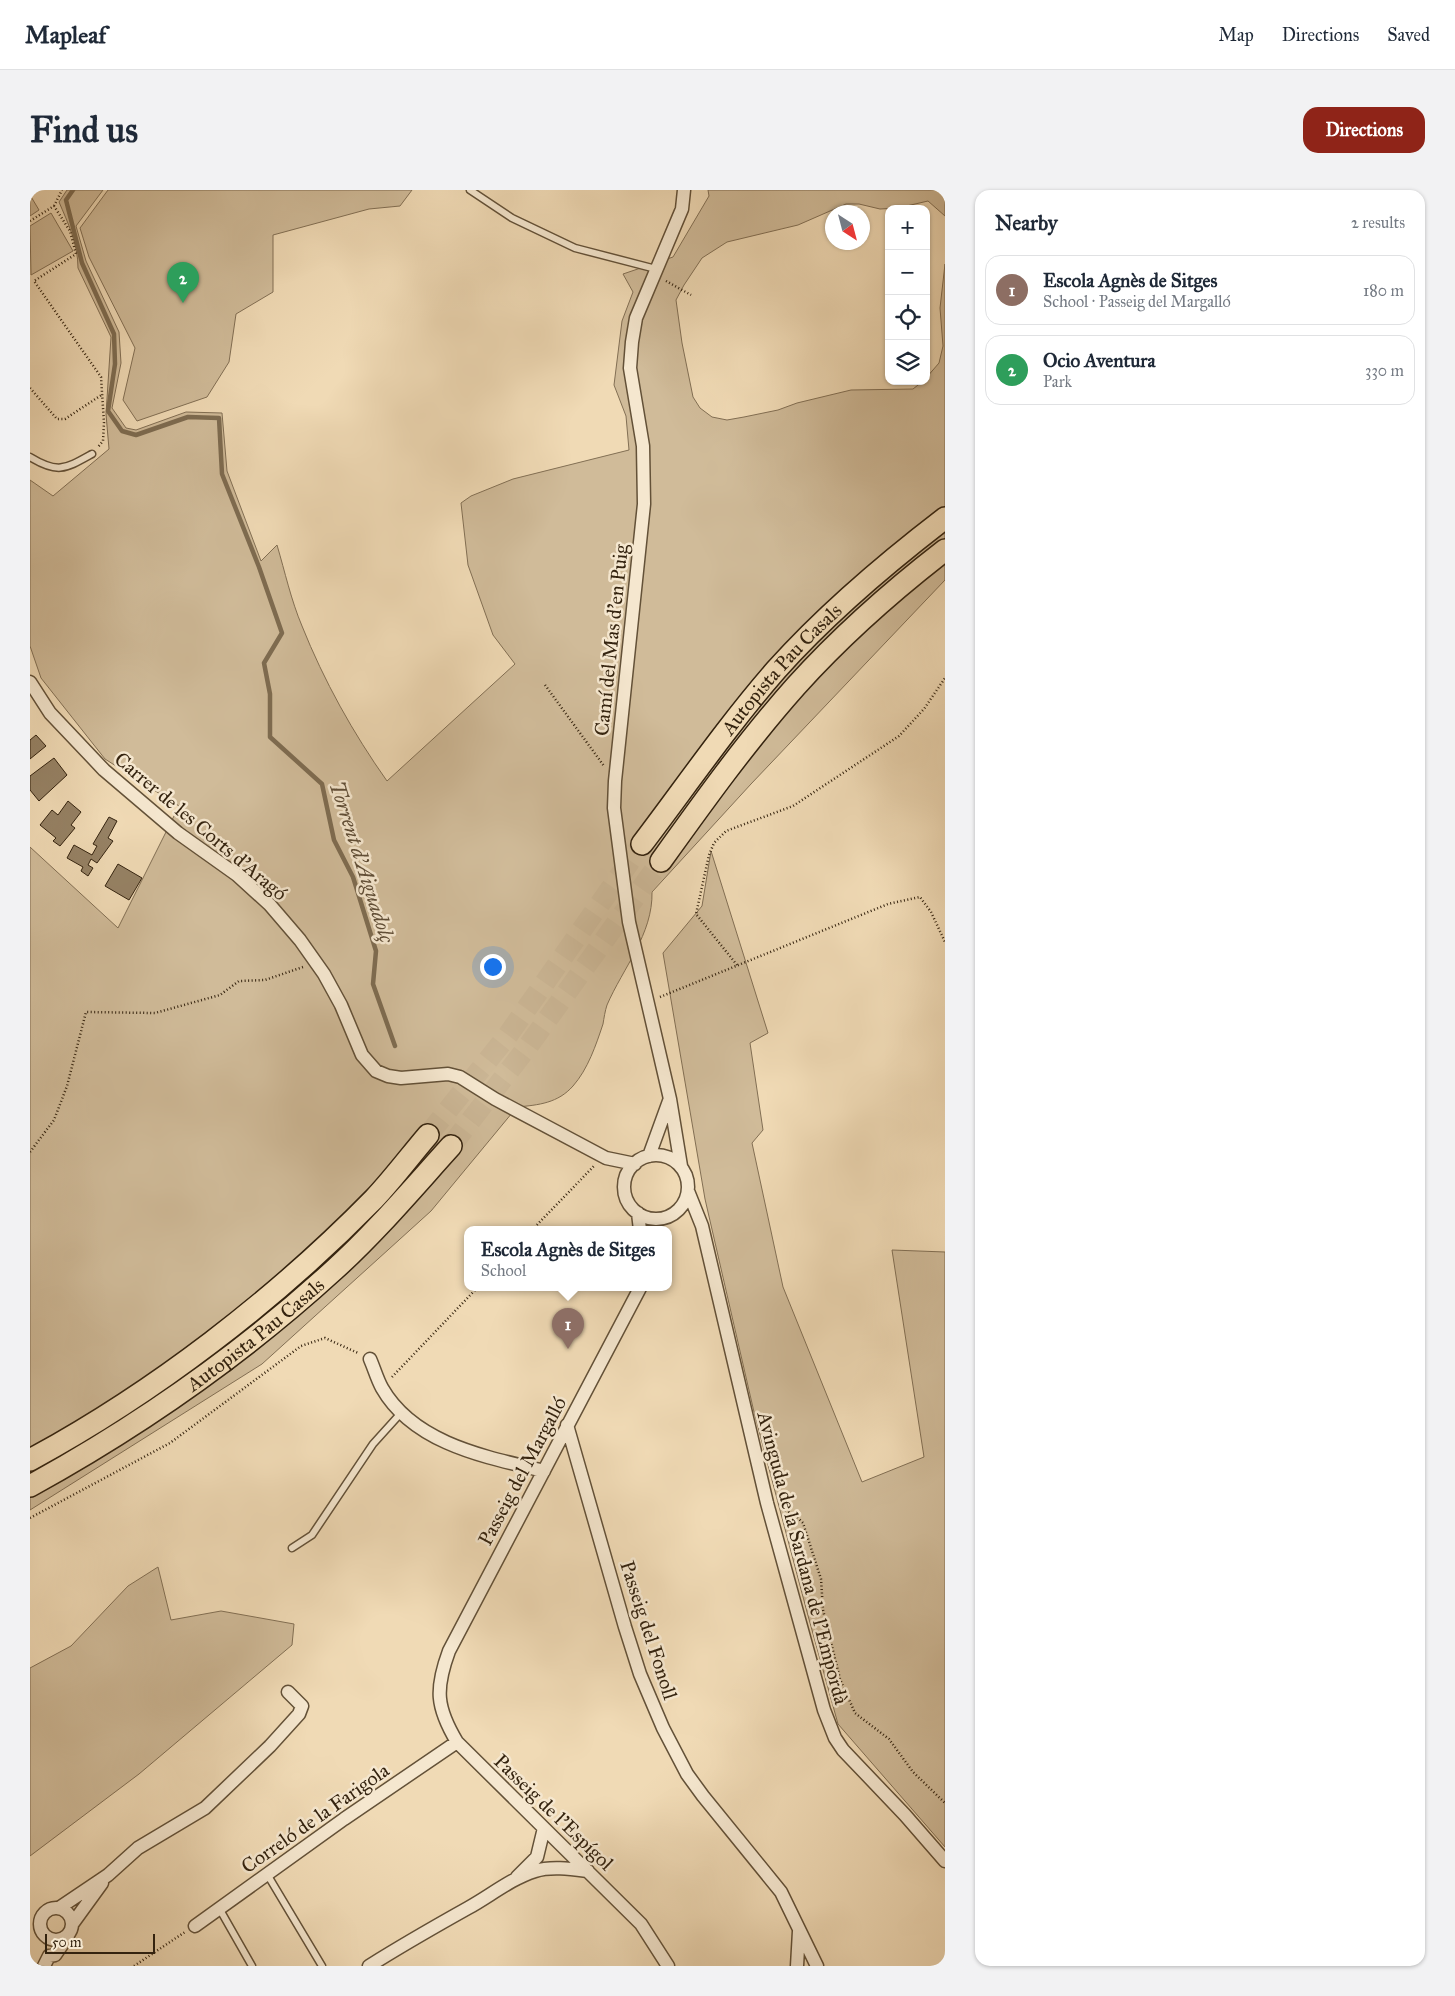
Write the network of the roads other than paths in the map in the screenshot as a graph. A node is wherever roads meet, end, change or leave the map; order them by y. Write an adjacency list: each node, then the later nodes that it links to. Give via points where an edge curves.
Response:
1 (470, 190): 3 (lane, via 512,218 575,248)
2 (684, 190): 3 (street, Camí del Mas d'en Puig, via 682,209)
3 (655, 272): 13 (street, Camí del Mas d'en Puig, via 636,318 630,368 643,446 644,504 614,808 629,922)
4 (92, 454): 5 (lane, via 57,469)
5 (30, 458)
6 (945, 504): 9 (highway, via 887,551)
7 (945, 518): 9 (highway, Autopista Pau Casals)
8 (939, 555): 12 (highway, Autopista Pau Casals, via 848,632 796,686 726,770)
9 (856, 592): 11 (highway, Autopista Pau Casals, via 810,635 745,706)
10 (30, 682): 17 (street, Carrer de les Corts d'Aragó, via 50,712 104,770 270,905 324,974 362,1055 376,1071 401,1078 448,1074 460,1077)
11 (642, 844)
12 (661, 861)
13 (670, 1099): 16 (street); 19 (street, Camí del Mas d'en Puig)
14 (428, 1135): 32 (highway, Autopista Pau Casals, via 374,1198 256,1307 130,1400)
15 (451, 1146): 34 (highway, Autopista Pau Casals, via 336,1269 280,1318 225,1362 134,1424)
16 (648, 1156): 18 (street); 19 (street, via 666,1156)
17 (606, 1158): 18 (street); 20 (street)
18 (635, 1164): 20 (street)
19 (681, 1166): 21 (street, via 687,1178)
20 (625, 1182): 23 (street, via 625,1193)
21 (688, 1191): 22 (street); 27 (street, Avinguda de la Sardana de l'Empordà)
22 (677, 1211): 24 (street); 27 (street)
23 (638, 1213): 24 (street, via 653,1218); 25 (street)
24 (666, 1217): 26 (street)
25 (640, 1226)
26 (663, 1226)
27 (702, 1226): 40 (street, Avinguda de la Sardana de l'Empordà, via 767,1503 824,1710 843,1750)
28 (638, 1291): 31 (street, Passeig del Margalló)
29 (370, 1359): 30 (street, via 382,1388)
30 (401, 1414): 33 (street, via 432,1435 465,1450); 35 (lane, via 373,1444 312,1535)
31 (568, 1425): 33 (street, Passeig del Margalló); 51 (street, Passeig del Fonoll, via 640,1674 663,1728 687,1774 781,1892)
32 (30, 1460)
33 (544, 1471): 36 (street, Passeig del Margalló, via 449,1650)
34 (30, 1486)
35 (292, 1548)
36 (441, 1674): 38 (street, Passeig de l'Espígol, via 439,1699 445,1721)
37 (288, 1692): 43 (street, via 302,1706 270,1746 205,1808 138,1848)
38 (457, 1742): 39 (street, Passeig de l'Espígol); 42 (street, Correló de la Farigola)
39 (544, 1828): 41 (street, Passeig de l'Espígol); 44 (street, via 536,1857)
40 (945, 1861)
41 (588, 1871): 44 (street, via 570,1868 537,1871); 59 (street, Passeig de l'Espígol, via 641,1924)
42 (267, 1874): 46 (street, Correló de la Farigola); 57 (lane)
43 (108, 1875): 45 (street); 49 (street)
44 (514, 1880): 58 (street)
45 (59, 1908): 47 (street); 49 (street, via 71,1916)
46 (219, 1908): 50 (street, Correló de la Farigola); 56 (lane)
47 (44, 1914): 48 (street); 54 (street, via 40,1928)
48 (30, 1919)
49 (73, 1923): 53 (street)
50 (195, 1926)
51 (799, 1928): 60 (street); 61 (street, Passeig del Fonoll)
52 (30, 1930): 54 (street)
53 (68, 1936): 54 (street, via 59,1940); 55 (street, via 55,1955)
54 (46, 1937): 55 (street)
55 (46, 1961)
56 (252, 1966)
57 (322, 1966)
58 (369, 1966)
59 (668, 1966)
60 (797, 1966)
61 (817, 1966)

